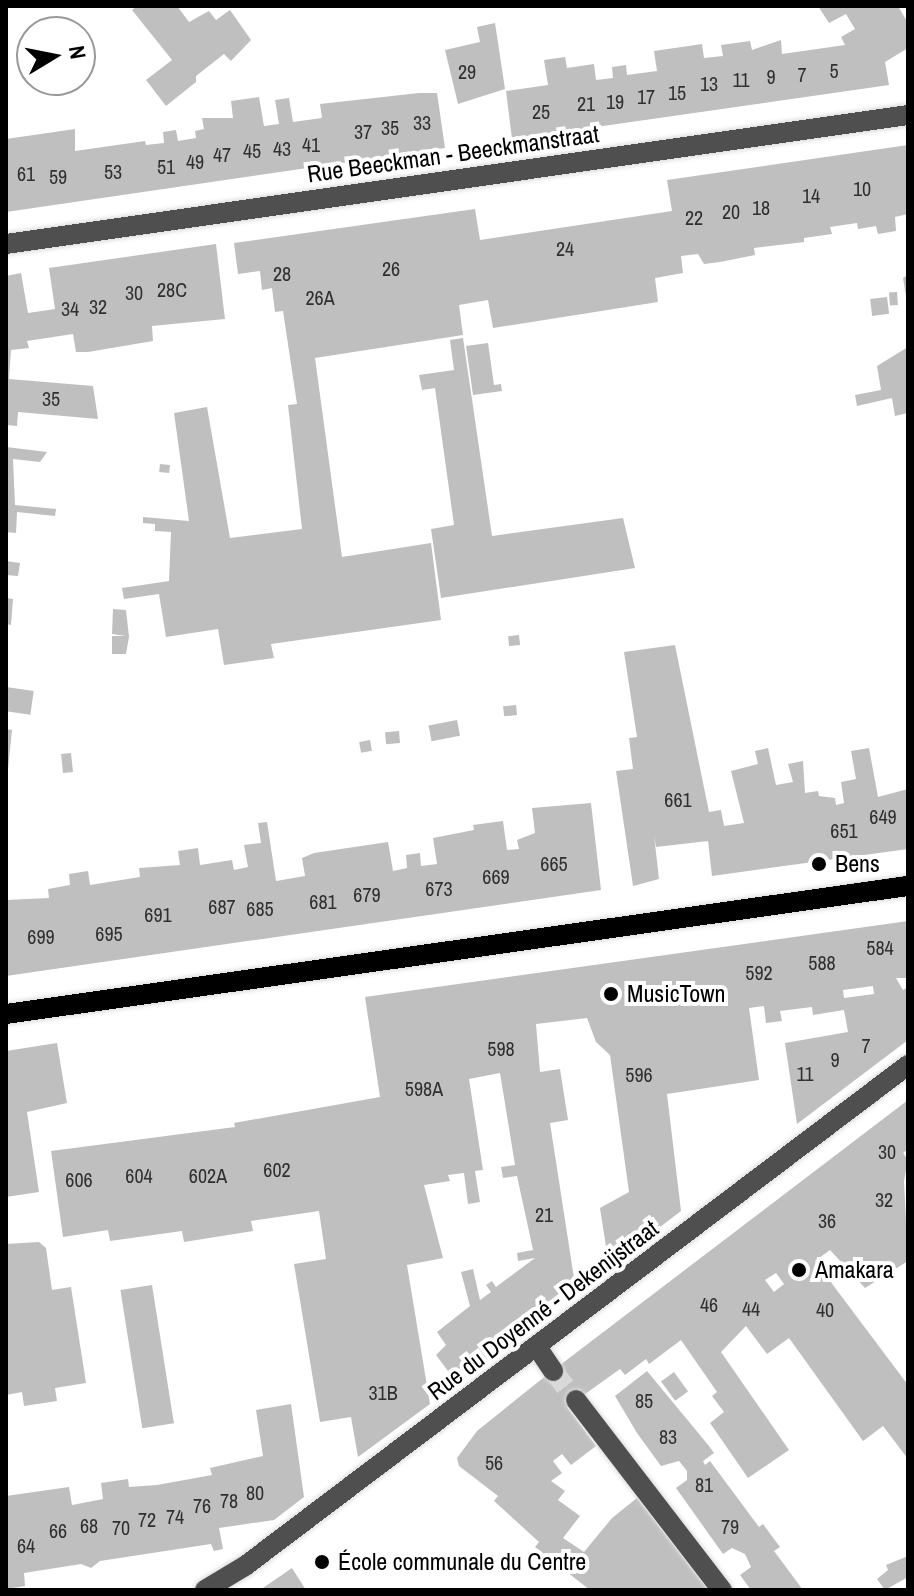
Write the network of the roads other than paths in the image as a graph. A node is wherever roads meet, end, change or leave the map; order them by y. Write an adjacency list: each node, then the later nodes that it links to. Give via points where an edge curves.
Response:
1 (908, 115): 2 (street, Rue Beeckman - Beeckmanstraat)
2 (6, 244)
3 (908, 886): 4 (main road)
4 (6, 1014)
5 (908, 1065): 6 (street, Rue du Doyenné - Dekenijstraat)
6 (537, 1347): 7 (street); 9 (street, Rue du Doyenné - Dekenijstraat, via 245,1566)
7 (553, 1371)
8 (576, 1400): 10 (street)
9 (205, 1590)
10 (722, 1590)

